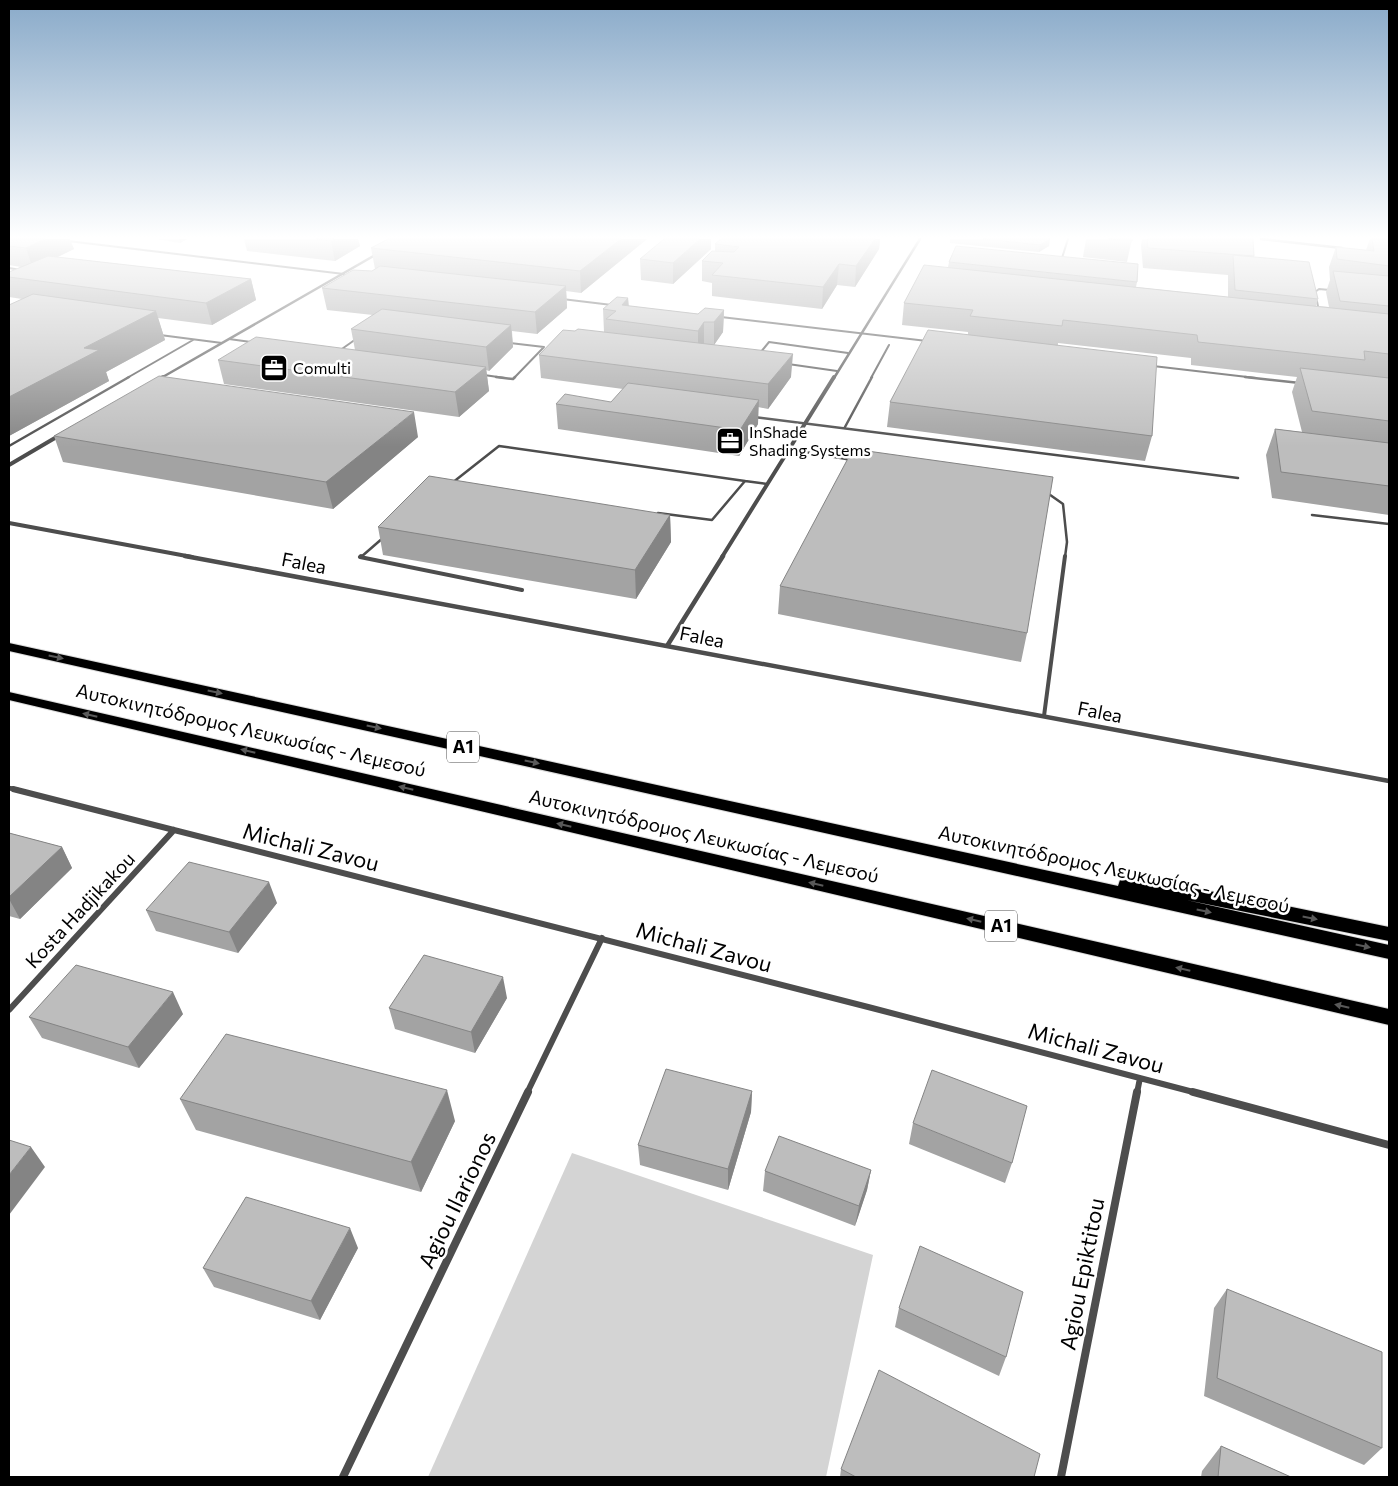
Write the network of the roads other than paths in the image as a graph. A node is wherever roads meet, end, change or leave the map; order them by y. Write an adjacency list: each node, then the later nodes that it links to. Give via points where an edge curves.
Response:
1 (283, 308): 9 (street)
2 (877, 308): 7 (street)
3 (1319, 308): 5 (lane)
4 (714, 317): 7 (lane)
5 (1321, 318)
6 (154, 334): 10 (lane)
7 (861, 334): 11 (lane); 16 (street)
8 (362, 335): 18 (lane, via 334,354)
9 (229, 339): 13 (street); 14 (lane)
10 (193, 340): 13 (lane); 29 (lane)
11 (929, 341)
12 (504, 342): 22 (lane, via 544,347 513,379)
13 (222, 343): 23 (street)
14 (257, 343)
15 (888, 345): 27 (lane)
16 (848, 353): 17 (lane, via 769,342); 21 (street)
17 (759, 354)
18 (343, 355)
19 (782, 363): 21 (lane)
20 (1145, 365): 24 (lane)
21 (837, 371): 26 (street)
22 (475, 374)
23 (154, 382)
24 (1301, 383)
25 (747, 416): 26 (lane)
26 (805, 422): 27 (lane); 30 (street)
27 (845, 427): 33 (lane)
28 (68, 431): 32 (street)
29 (9, 446)
30 (788, 450): 31 (lane); 35 (street)
31 (857, 460)
32 (9, 465)
33 (1238, 478)
34 (744, 481): 35 (lane); 36 (lane, via 499,446); 38 (lane, via 712,520)
35 (767, 484): 44 (street)
36 (444, 489)
37 (1044, 490): 47 (lane, via 1062,504 1067,542)
38 (656, 513)
39 (1312, 515): 41 (lane)
40 (9, 523): 44 (street, Falea)
41 (1389, 524)
42 (390, 532): 43 (lane, via 360,557)
43 (522, 590)
44 (667, 646): 47 (street, Falea)
45 (9, 647): 51 (highway, Αυτοκινητόδρομος Λευκωσίας - Λεμεσού / A1, one-way to 51)
46 (9, 696): 56 (highway, Αυτοκινητόδρομος Λευκωσίας - Λεμεσού / A1, one-way to 46)
47 (1044, 716): 48 (street, Falea)
48 (1389, 781)
49 (9, 788): 50 (street, Michali Zavou)
50 (174, 830): 53 (street, Michali Zavou); 55 (street, Kosta Hadjikakou)
51 (917, 847): 52 (highway, one-way to 52, via 1234,902); 54 (highway, Αυτοκινητόδρομος Λευκωσίας - Λεμεσού / A1, one-way to 54)
52 (1389, 934)
53 (602, 938): 57 (street, Michali Zavou); 59 (street, Agiou Ilarionos)
54 (1389, 952)
55 (9, 1010)
56 (1389, 1017)
57 (1140, 1078): 58 (street, Michali Zavou); 60 (street, Agiou Epiktitou)
58 (1389, 1145)
59 (343, 1477)
60 (1061, 1477)

